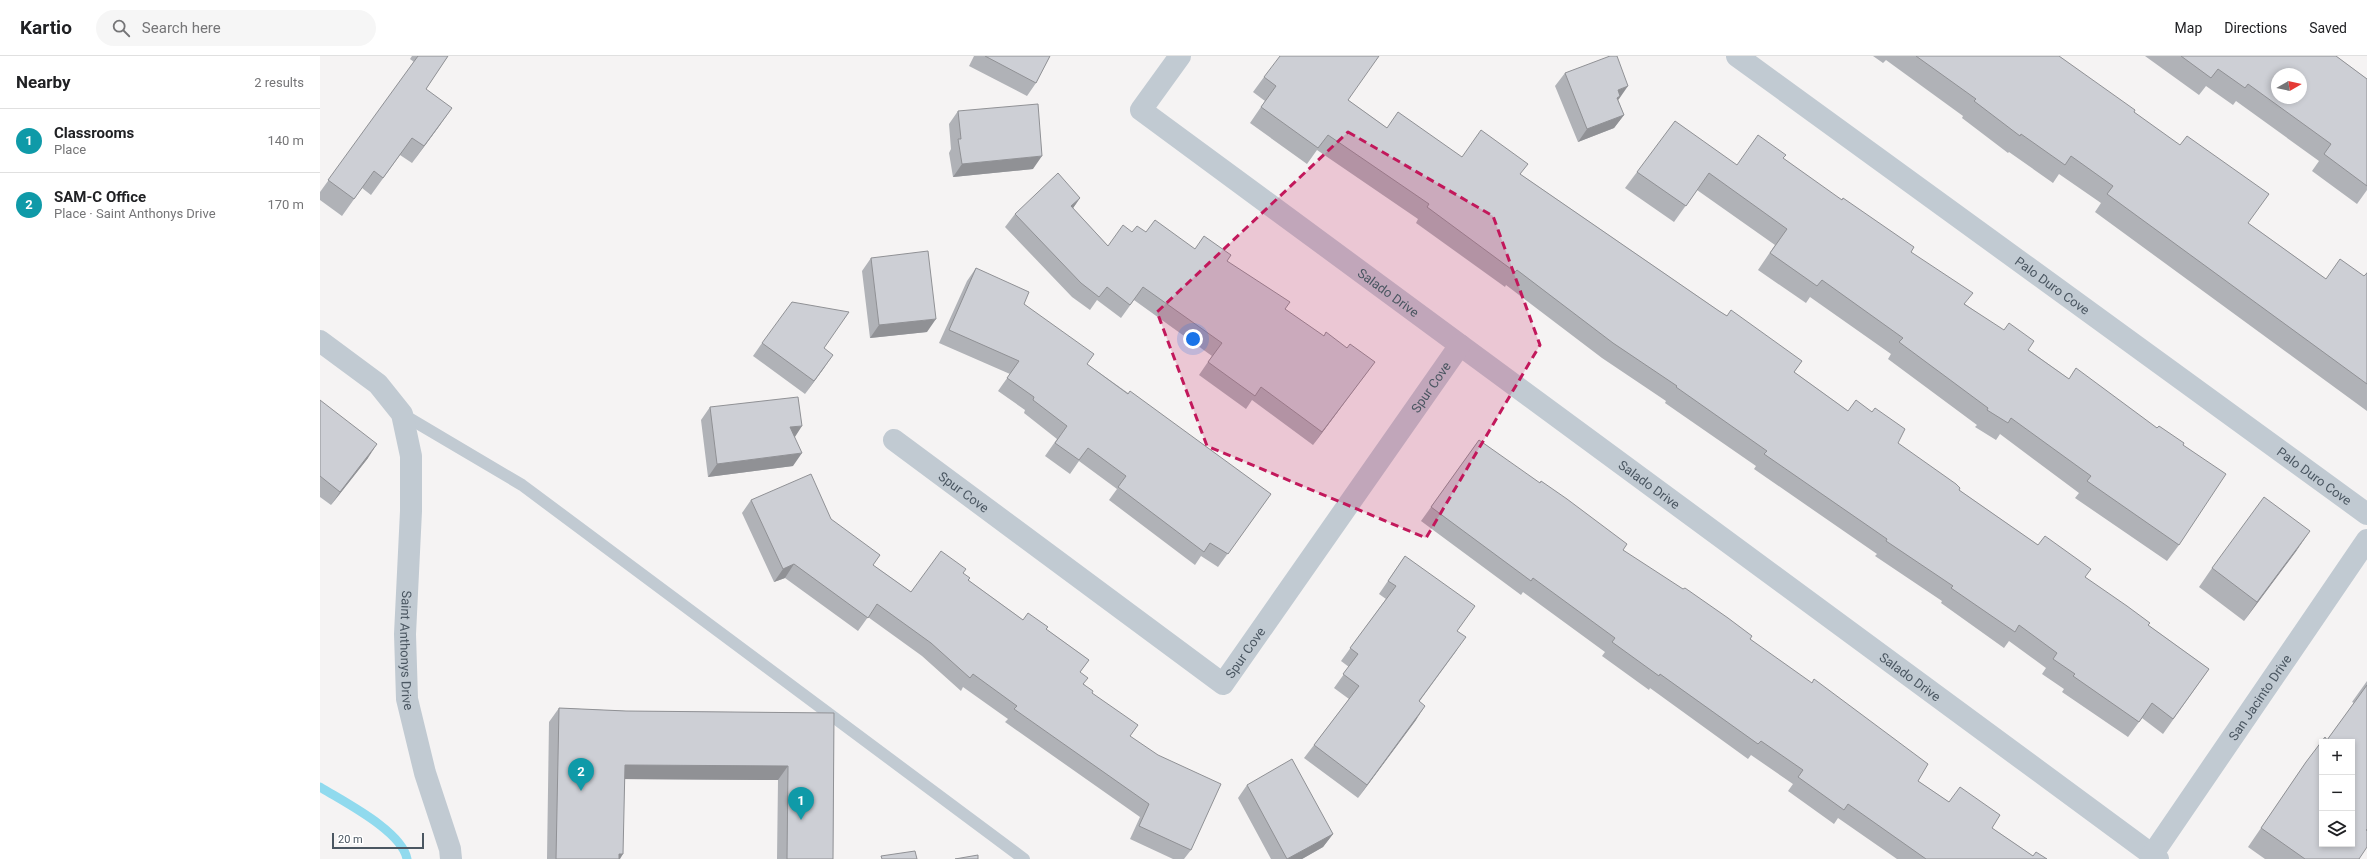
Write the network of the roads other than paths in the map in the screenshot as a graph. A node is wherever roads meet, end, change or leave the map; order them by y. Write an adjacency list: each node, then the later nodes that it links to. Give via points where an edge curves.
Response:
1 (1180, 56): 4 (street, Salado Drive, via 1141,110)
2 (1737, 56): 7 (street, Palo Duro Cove)
3 (320, 341): 5 (street, via 378,384)
4 (1460, 345): 6 (street, Spur Cove, via 1223,684); 9 (street, Salado Drive)
5 (402, 414): 10 (street, Saint Anthonys Drive, via 412,456 412,511 405,634 407,698 425,773 450,848); 11 (lane, via 522,485)
6 (894, 440)
7 (2367, 514)
8 (2367, 540): 9 (street, San Jacinto Drive)
9 (2155, 857)
10 (451, 859)
11 (1024, 859)

